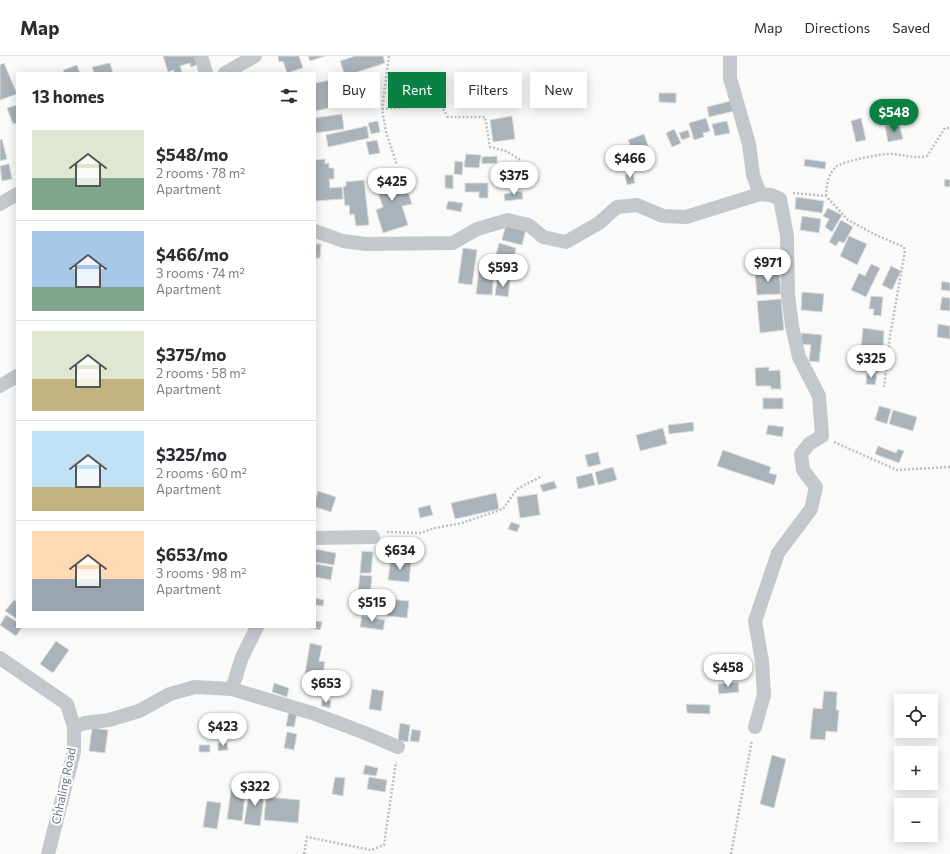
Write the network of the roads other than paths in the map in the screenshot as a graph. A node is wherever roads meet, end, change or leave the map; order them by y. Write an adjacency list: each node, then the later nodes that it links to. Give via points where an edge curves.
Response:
1 (201, 56): 4 (street)
2 (255, 56): 5 (street)
3 (730, 56): 6 (street, via 730,78 749,144 753,175)
4 (206, 72)
5 (227, 72)
6 (760, 194): 9 (street, via 686,217 663,216 637,206 617,207 599,224 566,242 543,237 529,225 508,220 477,229 453,243 366,244 343,241); 18 (street, via 780,199 787,236 788,295 792,326 799,357 819,396 822,436 809,444 801,454 803,470 816,487 811,509 778,553 755,621 762,661 764,695)
7 (16, 195): 8 (street)
8 (0, 204)
9 (316, 231)
10 (16, 377): 11 (street)
11 (0, 386)
12 (373, 537): 13 (street)
13 (316, 538)
14 (256, 628): 16 (street, via 242,657)
15 (0, 658): 17 (street, Chhaling Road, via 67,704)
16 (232, 689): 17 (street, via 195,687 170,694 139,711); 19 (street, via 312,713)
17 (74, 727): 20 (street, Chhaling Road, via 74,752)
18 (755, 727)
19 (398, 748)
20 (48, 854)

